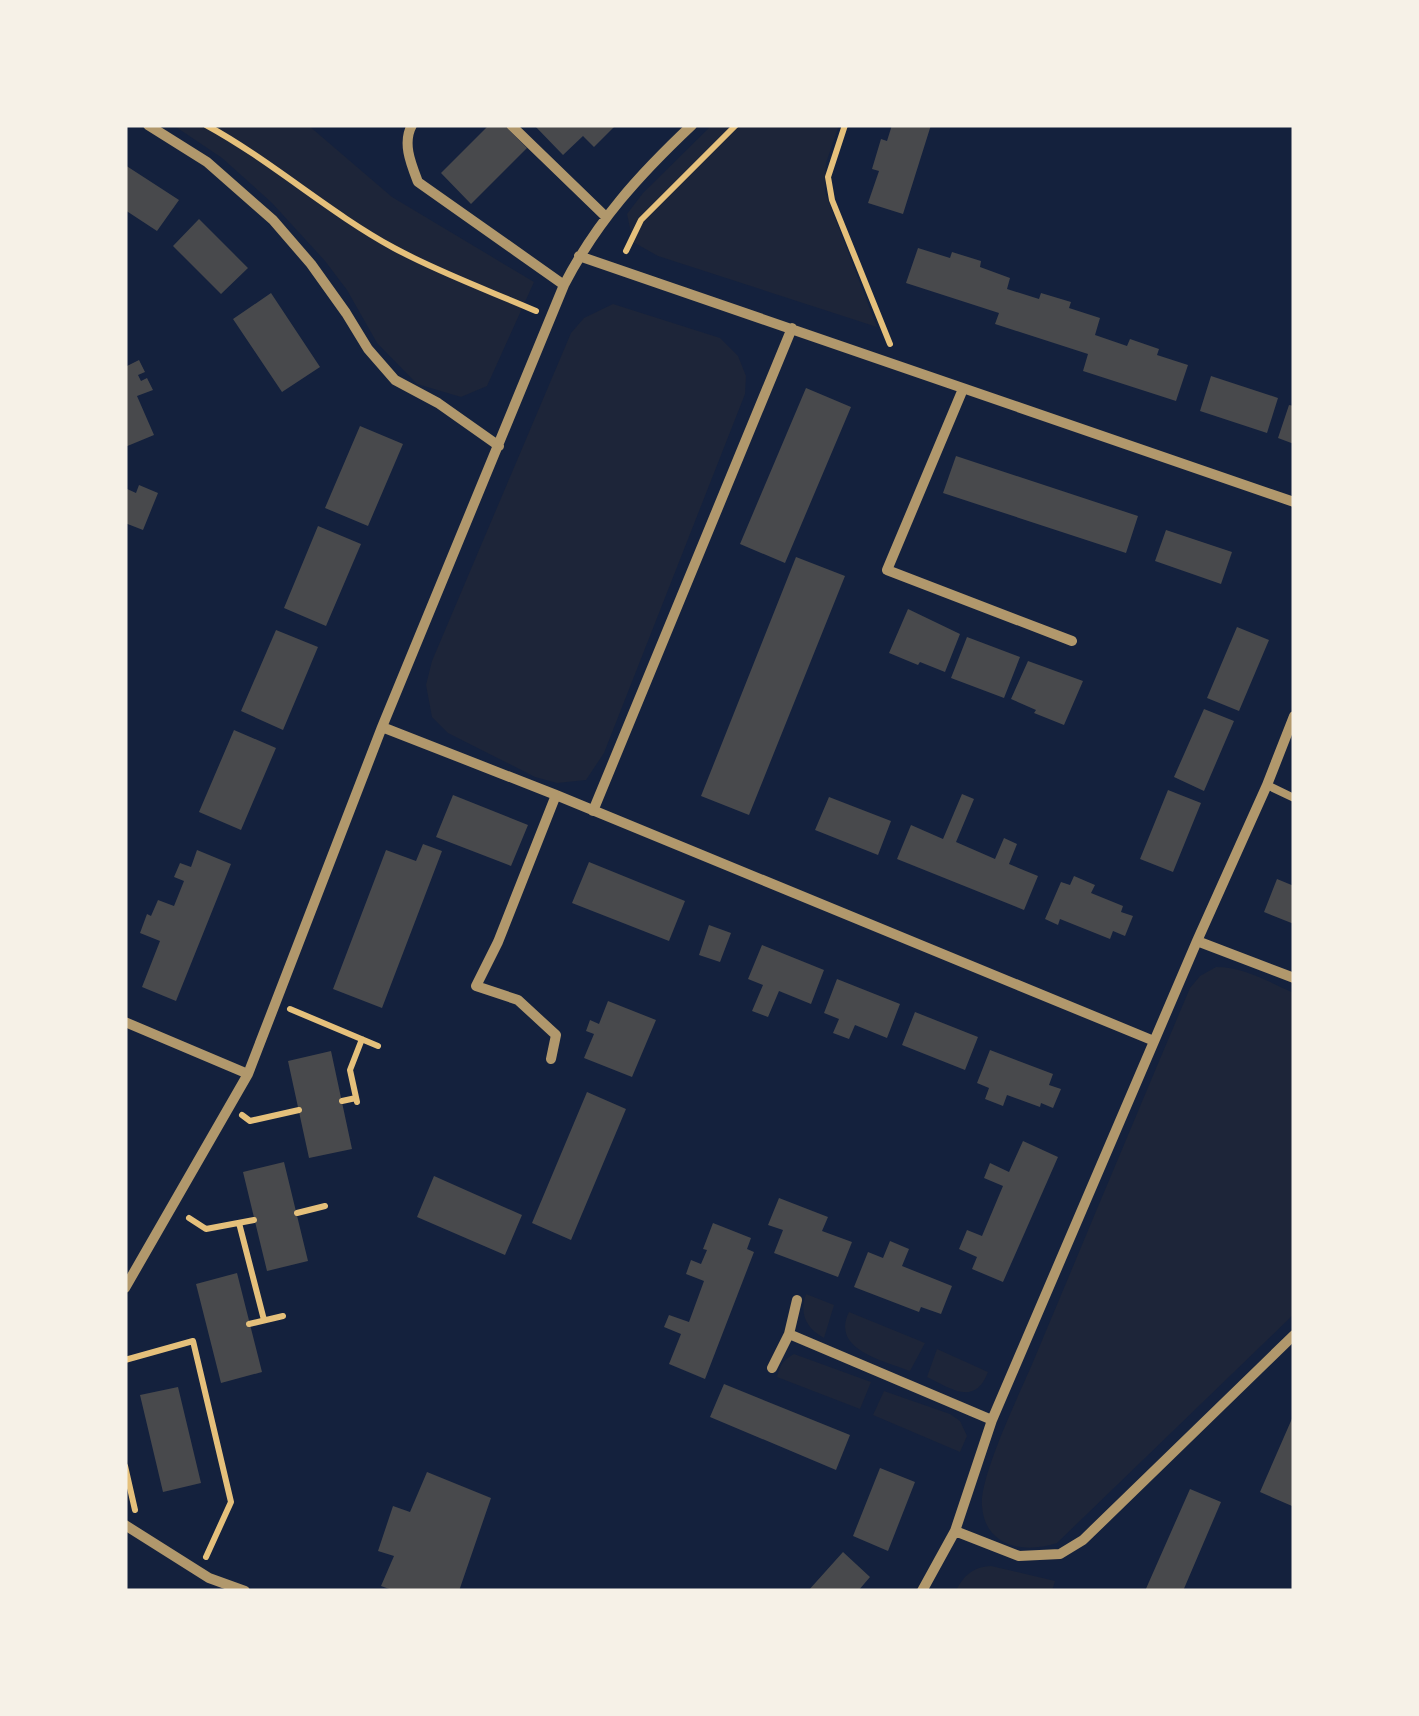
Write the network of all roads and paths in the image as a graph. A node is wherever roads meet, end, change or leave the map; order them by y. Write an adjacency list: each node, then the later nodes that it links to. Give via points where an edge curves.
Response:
1 (148, 125): 16 (street, via 208,162 272,220 395,380)
2 (206, 125): 12 (path, via 396,249)
3 (412, 125): 11 (street, via 409,158 418,182)
4 (511, 125): 8 (street)
5 (692, 125): 8 (street)
6 (736, 125): 10 (path, via 641,220)
7 (845, 125): 14 (path, via 828,177 832,200)
8 (606, 216): 9 (street)
9 (579, 256): 10 (street); 11 (street)
10 (618, 269): 13 (street)
11 (564, 285): 12 (street)
12 (551, 318): 16 (street)
13 (792, 328): 14 (street); 24 (street)
14 (898, 365): 15 (street)
15 (963, 389): 17 (street); 18 (street, via 887,570)
16 (499, 446): 20 (street)
17 (1294, 502)
18 (1072, 641)
19 (1294, 716): 21 (street)
20 (382, 727): 22 (street); 27 (street)
21 (1267, 785): 23 (lane); 25 (street)
22 (556, 795): 24 (street); 32 (street, via 476,986 518,1000 556,1036)
23 (1294, 798)
24 (593, 810): 30 (street)
25 (1197, 941): 26 (street); 30 (street)
26 (1294, 978)
27 (275, 1002): 29 (path); 33 (street)
28 (125, 1022): 33 (street)
29 (362, 1039): 31 (path); 34 (path, via 350,1070 356,1100)
30 (1154, 1041): 51 (street)
31 (378, 1046)
32 (551, 1059)
33 (248, 1074): 35 (street)
34 (342, 1102)
35 (230, 1105): 36 (path, via 250,1121); 37 (street)
36 (299, 1110)
37 (170, 1206): 41 (path, via 206,1229); 42 (street)
38 (324, 1206): 39 (path)
39 (296, 1212)
40 (254, 1220): 41 (path)
41 (238, 1223): 45 (path)
42 (125, 1288)
43 (797, 1300): 47 (street)
44 (283, 1316): 45 (path)
45 (264, 1320): 46 (path)
46 (250, 1324)
47 (788, 1334): 50 (street); 51 (street)
48 (1294, 1335): 54 (street, via 1083,1540 1060,1554 1019,1556)
49 (125, 1360): 56 (path, via 194,1341 231,1502)
50 (772, 1368)
51 (992, 1420): 54 (street)
52 (125, 1466): 55 (path)
53 (125, 1526): 55 (street)
54 (955, 1531): 58 (street)
55 (142, 1536): 56 (street)
56 (199, 1572): 57 (street)
57 (245, 1591)
58 (922, 1591)

